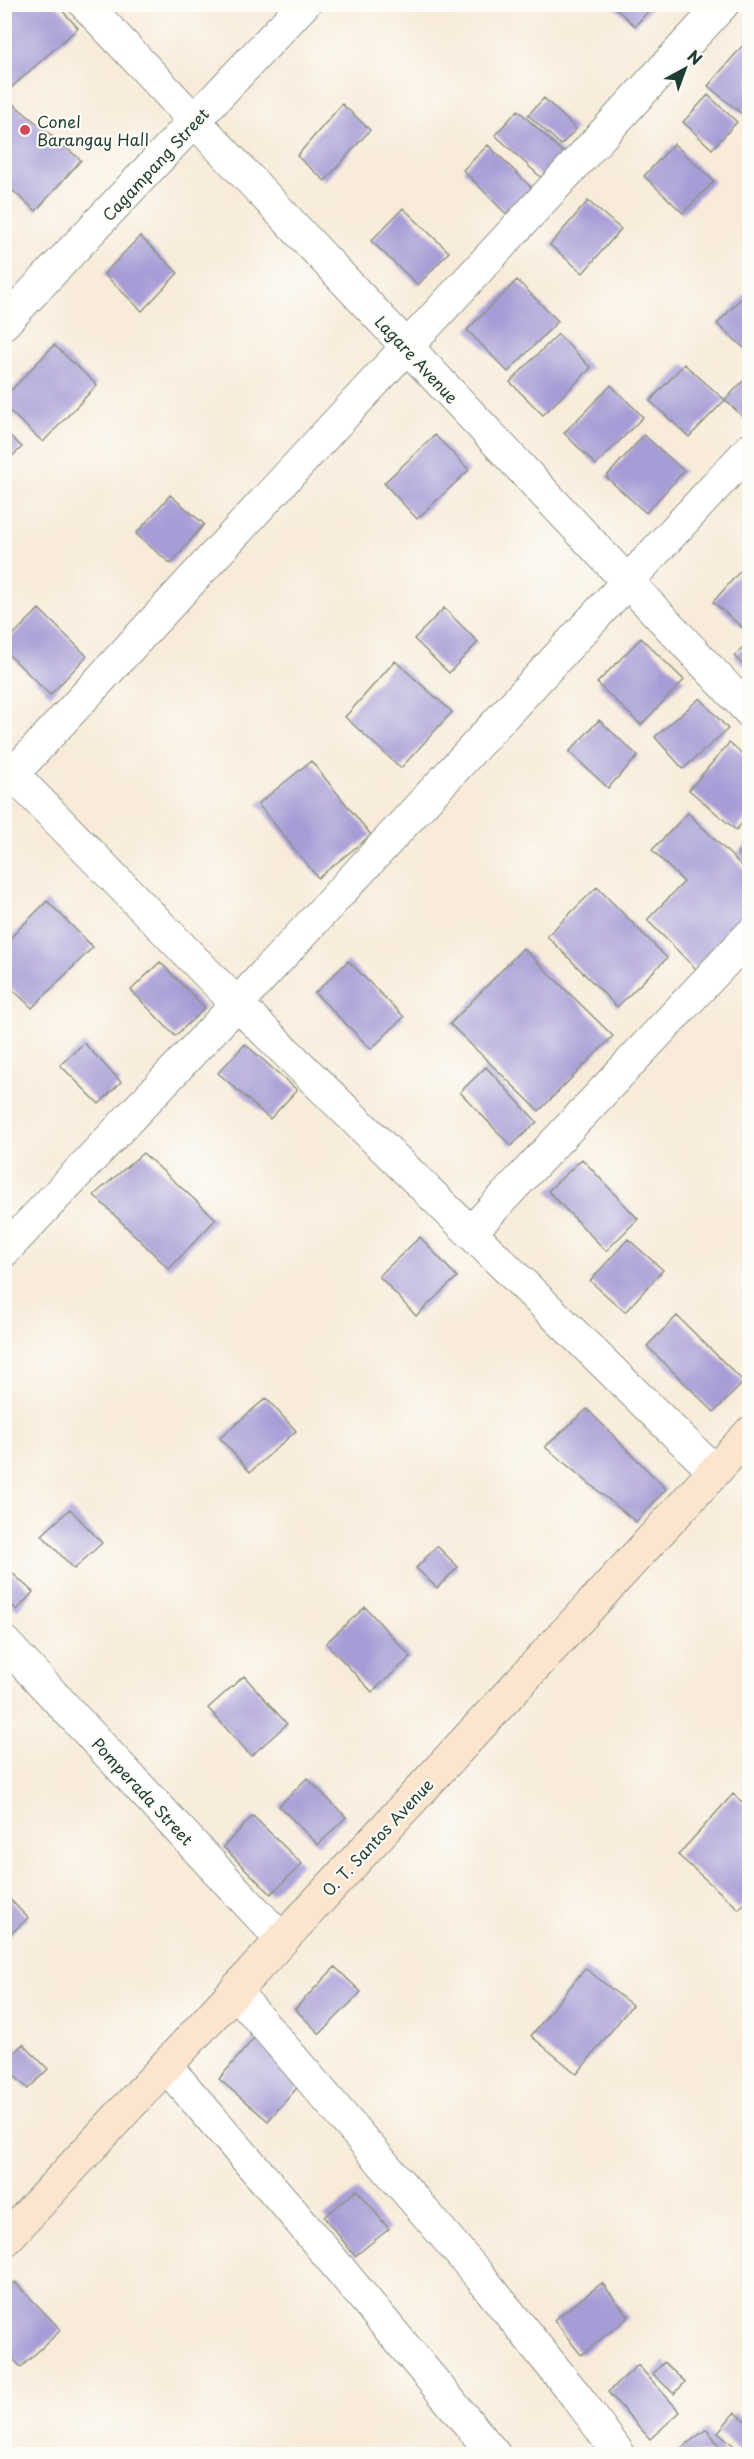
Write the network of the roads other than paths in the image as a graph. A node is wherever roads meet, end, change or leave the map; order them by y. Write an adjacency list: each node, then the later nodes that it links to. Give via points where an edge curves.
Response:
1 (85, 4): 4 (street, Lagare Avenue)
2 (304, 4): 4 (street, Cagampang Street)
3 (723, 4): 6 (street)
4 (194, 123): 5 (street, Cagampang Street); 6 (street, Lagare Avenue)
5 (4, 323)
6 (406, 348): 8 (street, Lagare Avenue); 10 (street)
7 (750, 449): 8 (street)
8 (627, 582): 9 (street, Lagare Avenue); 12 (street)
9 (750, 712)
10 (9, 770): 12 (street)
11 (750, 935): 13 (street)
12 (237, 1004): 13 (street); 14 (street)
13 (470, 1233): 16 (street)
14 (4, 1251)
15 (750, 1433): 16 (street, O. T. Santos Avenue)
16 (714, 1471): 18 (street, O. T. Santos Avenue)
17 (4, 1642): 18 (street, Pomperada Street)
18 (282, 1940): 19 (street, O. T. Santos Avenue)
19 (235, 1991): 20 (street, O. T. Santos Avenue); 23 (street, via 482,2279)
20 (166, 2066): 21 (street, O. T. Santos Avenue); 22 (street)
21 (4, 2241)
22 (494, 2454)
23 (619, 2454)

